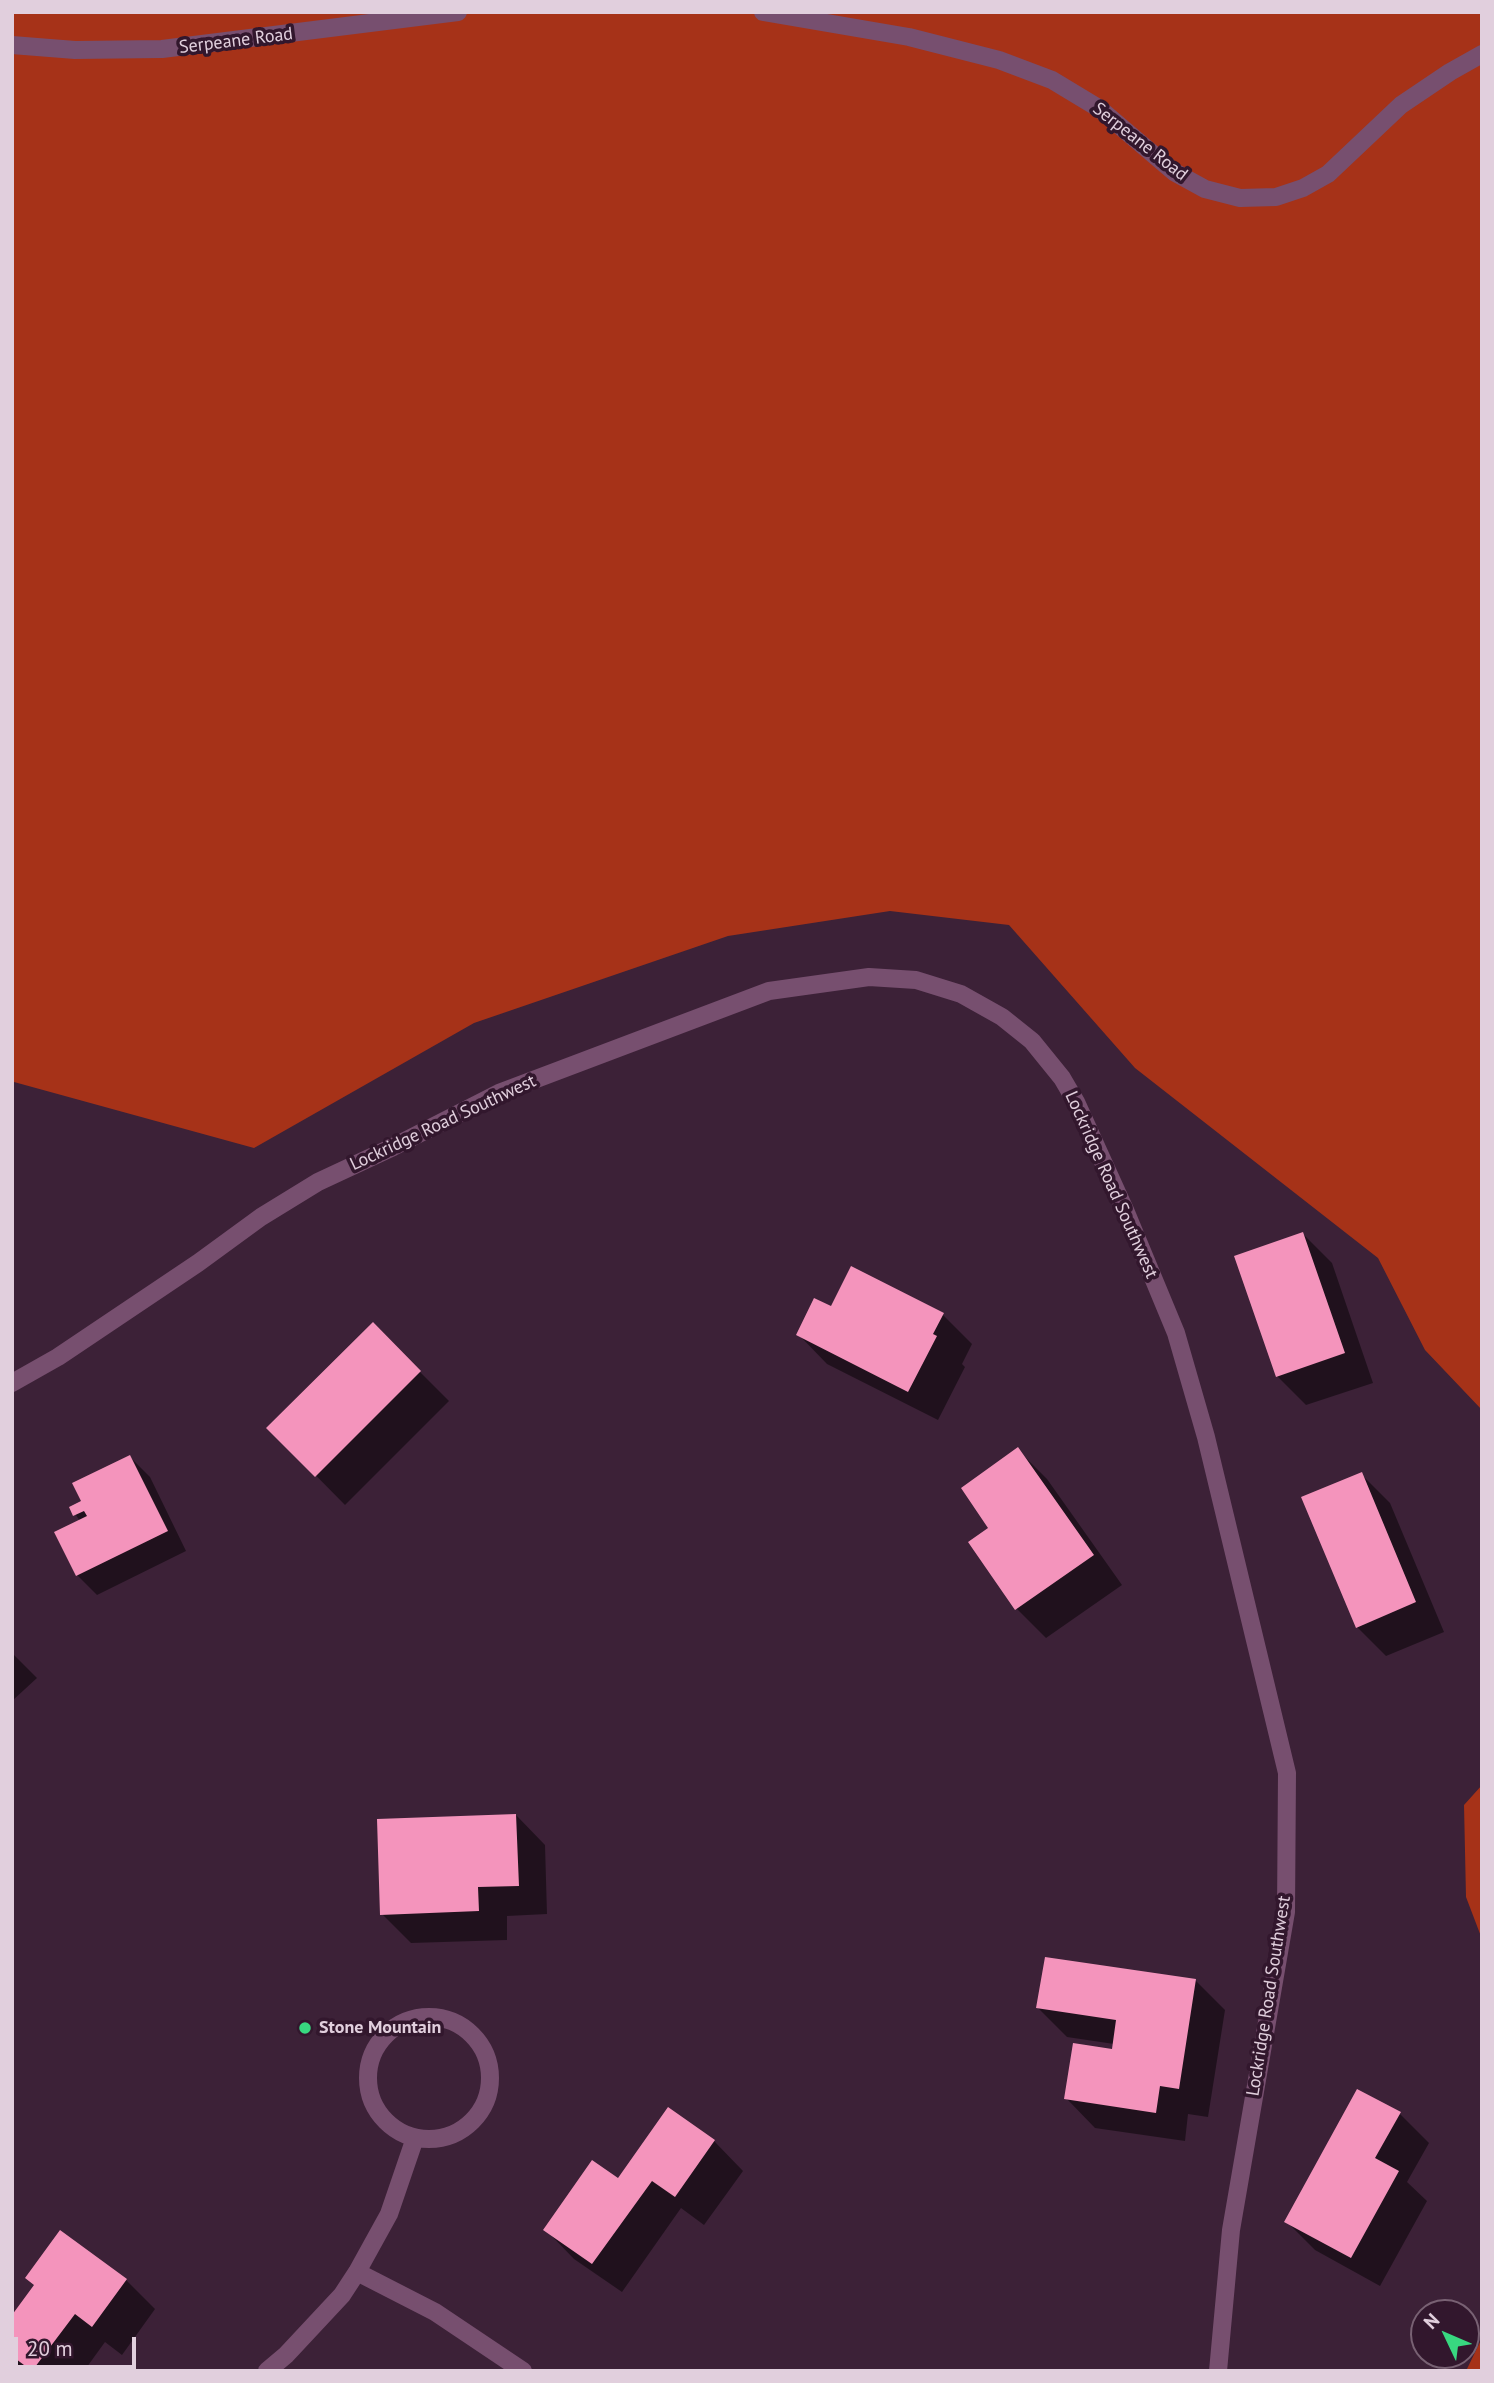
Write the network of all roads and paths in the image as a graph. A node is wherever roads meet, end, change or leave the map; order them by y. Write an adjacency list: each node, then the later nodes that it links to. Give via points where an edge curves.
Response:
1 (458, 12): 3 (street, Serpeane Road, via 162,49)
2 (763, 12): 4 (street, Serpeane Road, via 909,37 999,60 1052,80 1101,109 1174,172 1205,189 1240,198 1276,197 1328,174 1401,105)
3 (12, 45)
4 (1482, 54)
5 (12, 1383): 10 (street, Lockridge Road Southwest, via 58,1357 318,1182 499,1093 769,991 869,977 916,980 961,994 1032,1041 1076,1102 1176,1333 1206,1437 1287,1773 1286,1912 1231,2230)
6 (415, 2138): 6 (street, via 455,2134 476,2118 486,2099 490,2078 485,2055 471,2033 453,2022 426,2017 401,2024 373,2051 368,2069 370,2096 383,2120); 7 (street, via 389,2214)
7 (357, 2272): 8 (street, via 342,2295); 9 (street, via 435,2312)
8 (267, 2371)
9 (523, 2371)
10 (1219, 2371)

